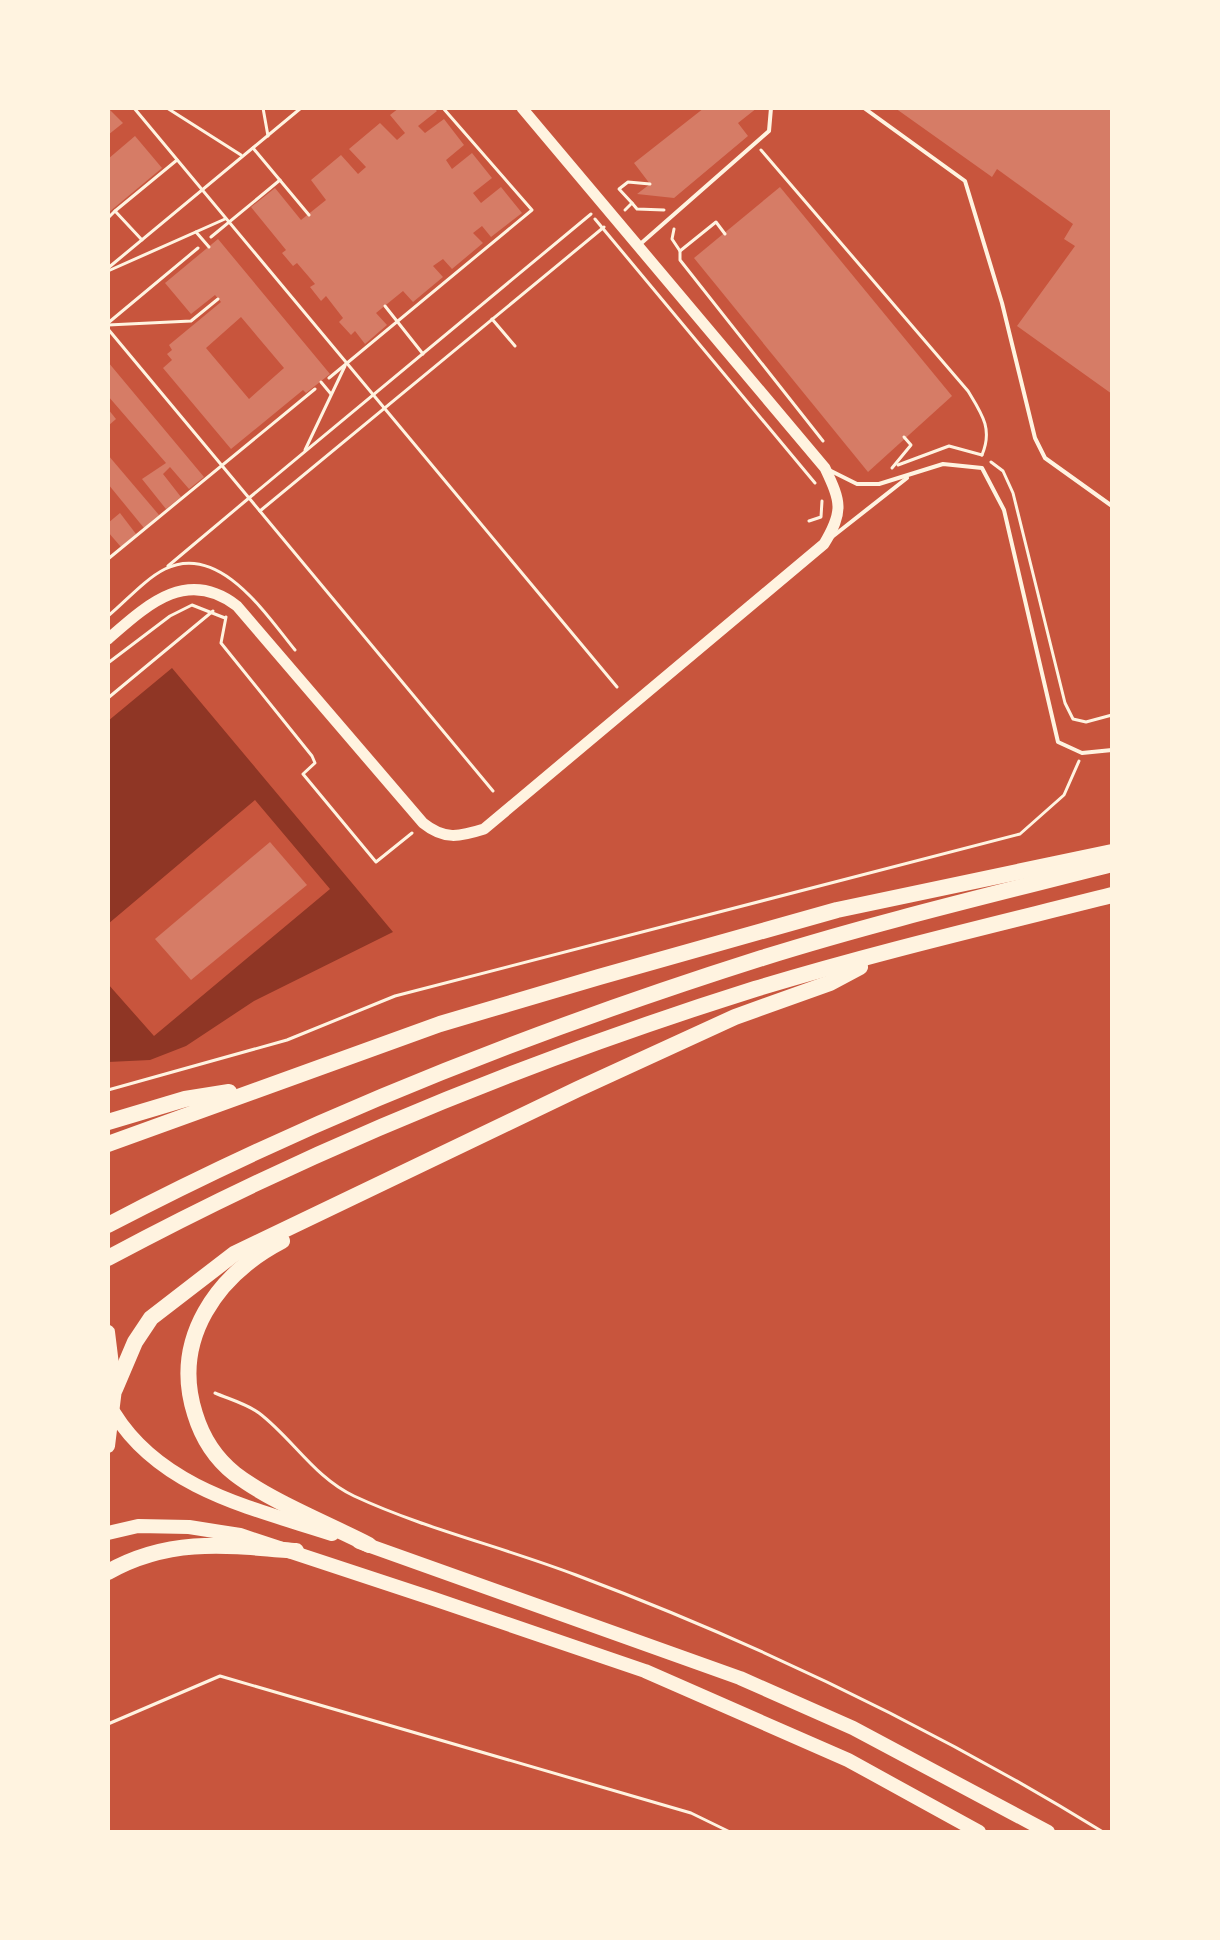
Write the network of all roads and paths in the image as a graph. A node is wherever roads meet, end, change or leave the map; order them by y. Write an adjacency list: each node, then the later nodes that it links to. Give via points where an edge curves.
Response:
1 (134, 108): 13 (path)
2 (167, 108): 12 (path)
3 (263, 108): 9 (path)
4 (301, 108): 9 (path)
5 (443, 108): 41 (path, via 532,210)
6 (522, 108): 34 (street)
7 (771, 108): 10 (lane, via 769,131)
8 (864, 108): 61 (lane, via 965,181 1035,438 1045,458)
9 (268, 136): 11 (path)
10 (755, 144): 34 (lane); 55 (path, via 968,391 989,437)
11 (253, 148): 12 (path); 14 (path)
12 (243, 156): 16 (path)
13 (177, 159): 16 (path); 21 (path)
14 (280, 180): 22 (path); 25 (path)
15 (650, 184): 18 (path, via 628,182 619,189)
16 (202, 190): 25 (path); 32 (path)
17 (674, 201): 19 (path)
18 (632, 203): 19 (path, via 637,209); 20 (path)
19 (663, 209): 23 (path)
20 (624, 210)
21 (115, 211): 24 (path); 32 (path)
22 (309, 215)
23 (668, 215)
24 (108, 218)
25 (228, 220): 29 (path); 31 (path); 45 (path)
26 (611, 221): 28 (path)
27 (675, 223): 36 (path, via 672,239)
28 (603, 228): 40 (path); 44 (path, via 591,214); 63 (path, via 815,482)
29 (196, 232): 33 (path); 37 (path)
30 (725, 234): 36 (path, via 716,222)
31 (211, 237)
32 (142, 240): 37 (path)
33 (209, 247)
34 (637, 247): 57 (street)
35 (198, 248): 42 (path)
36 (680, 251): 53 (path, via 680,260)
37 (108, 270)
38 (218, 299): 42 (path, via 191,321)
39 (385, 306): 41 (path)
40 (492, 319): 43 (path); 51 (path)
41 (397, 322): 44 (path); 45 (path)
42 (108, 326): 56 (path)
43 (515, 346)
44 (423, 354): 50 (path)
45 (347, 363): 46 (path); 49 (path); 50 (path)
46 (329, 378)
47 (321, 382): 49 (path)
48 (315, 389): 56 (path)
49 (331, 394): 54 (path)
50 (373, 395): 51 (path); 54 (path)
51 (385, 408): 62 (path); 74 (path)
52 (904, 437): 58 (path, via 911,445 895,467)
53 (825, 444)
54 (304, 453): 60 (path)
55 (982, 455)
56 (222, 465): 60 (path); 67 (path)
57 (825, 468): 59 (lane, via 857,484); 66 (street, via 840,500 837,523)
58 (884, 471)
59 (911, 476): 66 (lane); 77 (lane, via 943,464 982,468 1004,510 1058,742)
60 (249, 498): 62 (path); 68 (path)
61 (1112, 506)
62 (260, 511): 78 (path)
63 (821, 517): 64 (path); 65 (path)
64 (809, 521)
65 (818, 531)
66 (824, 544): 71 (street, via 484,829 460,837 435,832 423,823 299,676 220,593 173,593)
67 (108, 559)
68 (165, 569)
69 (248, 594): 72 (path)
70 (213, 611): 73 (path, via 192,605); 75 (path); 79 (path, via 225,618 221,643 312,756 315,763 303,774 376,862)
71 (108, 639)
72 (298, 653)
73 (108, 663)
74 (617, 687)
75 (108, 698)
76 (1112, 750): 77 (lane)
77 (1082, 753): 85 (path, via 1064,795 1020,834 395,996 287,1040)
78 (493, 791)
79 (416, 830)
80 (1112, 852): 84 (highway, via 837,910 440,1024)
81 (1112, 864): 90 (highway, via 764,958 613,1008 418,1083 233,1163)
82 (1112, 895): 83 (highway)
83 (890, 951): 89 (highway, via 830,983 735,1017 592,1083); 91 (highway, via 656,1022 473,1090 297,1164)
84 (266, 1086): 86 (highway, via 185,1099); 87 (highway); 88 (highway)
85 (108, 1090)
86 (108, 1122)
87 (108, 1135)
88 (108, 1144)
89 (371, 1191): 93 (highway, via 234,1254 178,1294 143,1330); 98 (highway, via 275,1245 231,1277 196,1327 188,1380 199,1429 233,1473)
90 (109, 1224)
91 (108, 1258)
92 (108, 1332): 93 (main road)
93 (115, 1389): 95 (main road)
94 (215, 1393): 105 (path, via 258,1411 314,1467 351,1495 576,1575 713,1632 984,1761)
95 (114, 1413): 96 (main road); 98 (main road, via 145,1452 203,1489)
96 (108, 1446)
97 (108, 1533): 99 (main road, via 138,1526 189,1527)
98 (369, 1545): 104 (main road, via 740,1678 853,1728)
99 (296, 1551): 100 (highway, via 186,1545 155,1550); 103 (main road, via 645,1671 848,1760)
100 (108, 1572)
101 (108, 1724): 102 (path, via 220,1676 691,1813)
102 (730, 1832)
103 (979, 1832)
104 (1048, 1832)
105 (1103, 1832)

